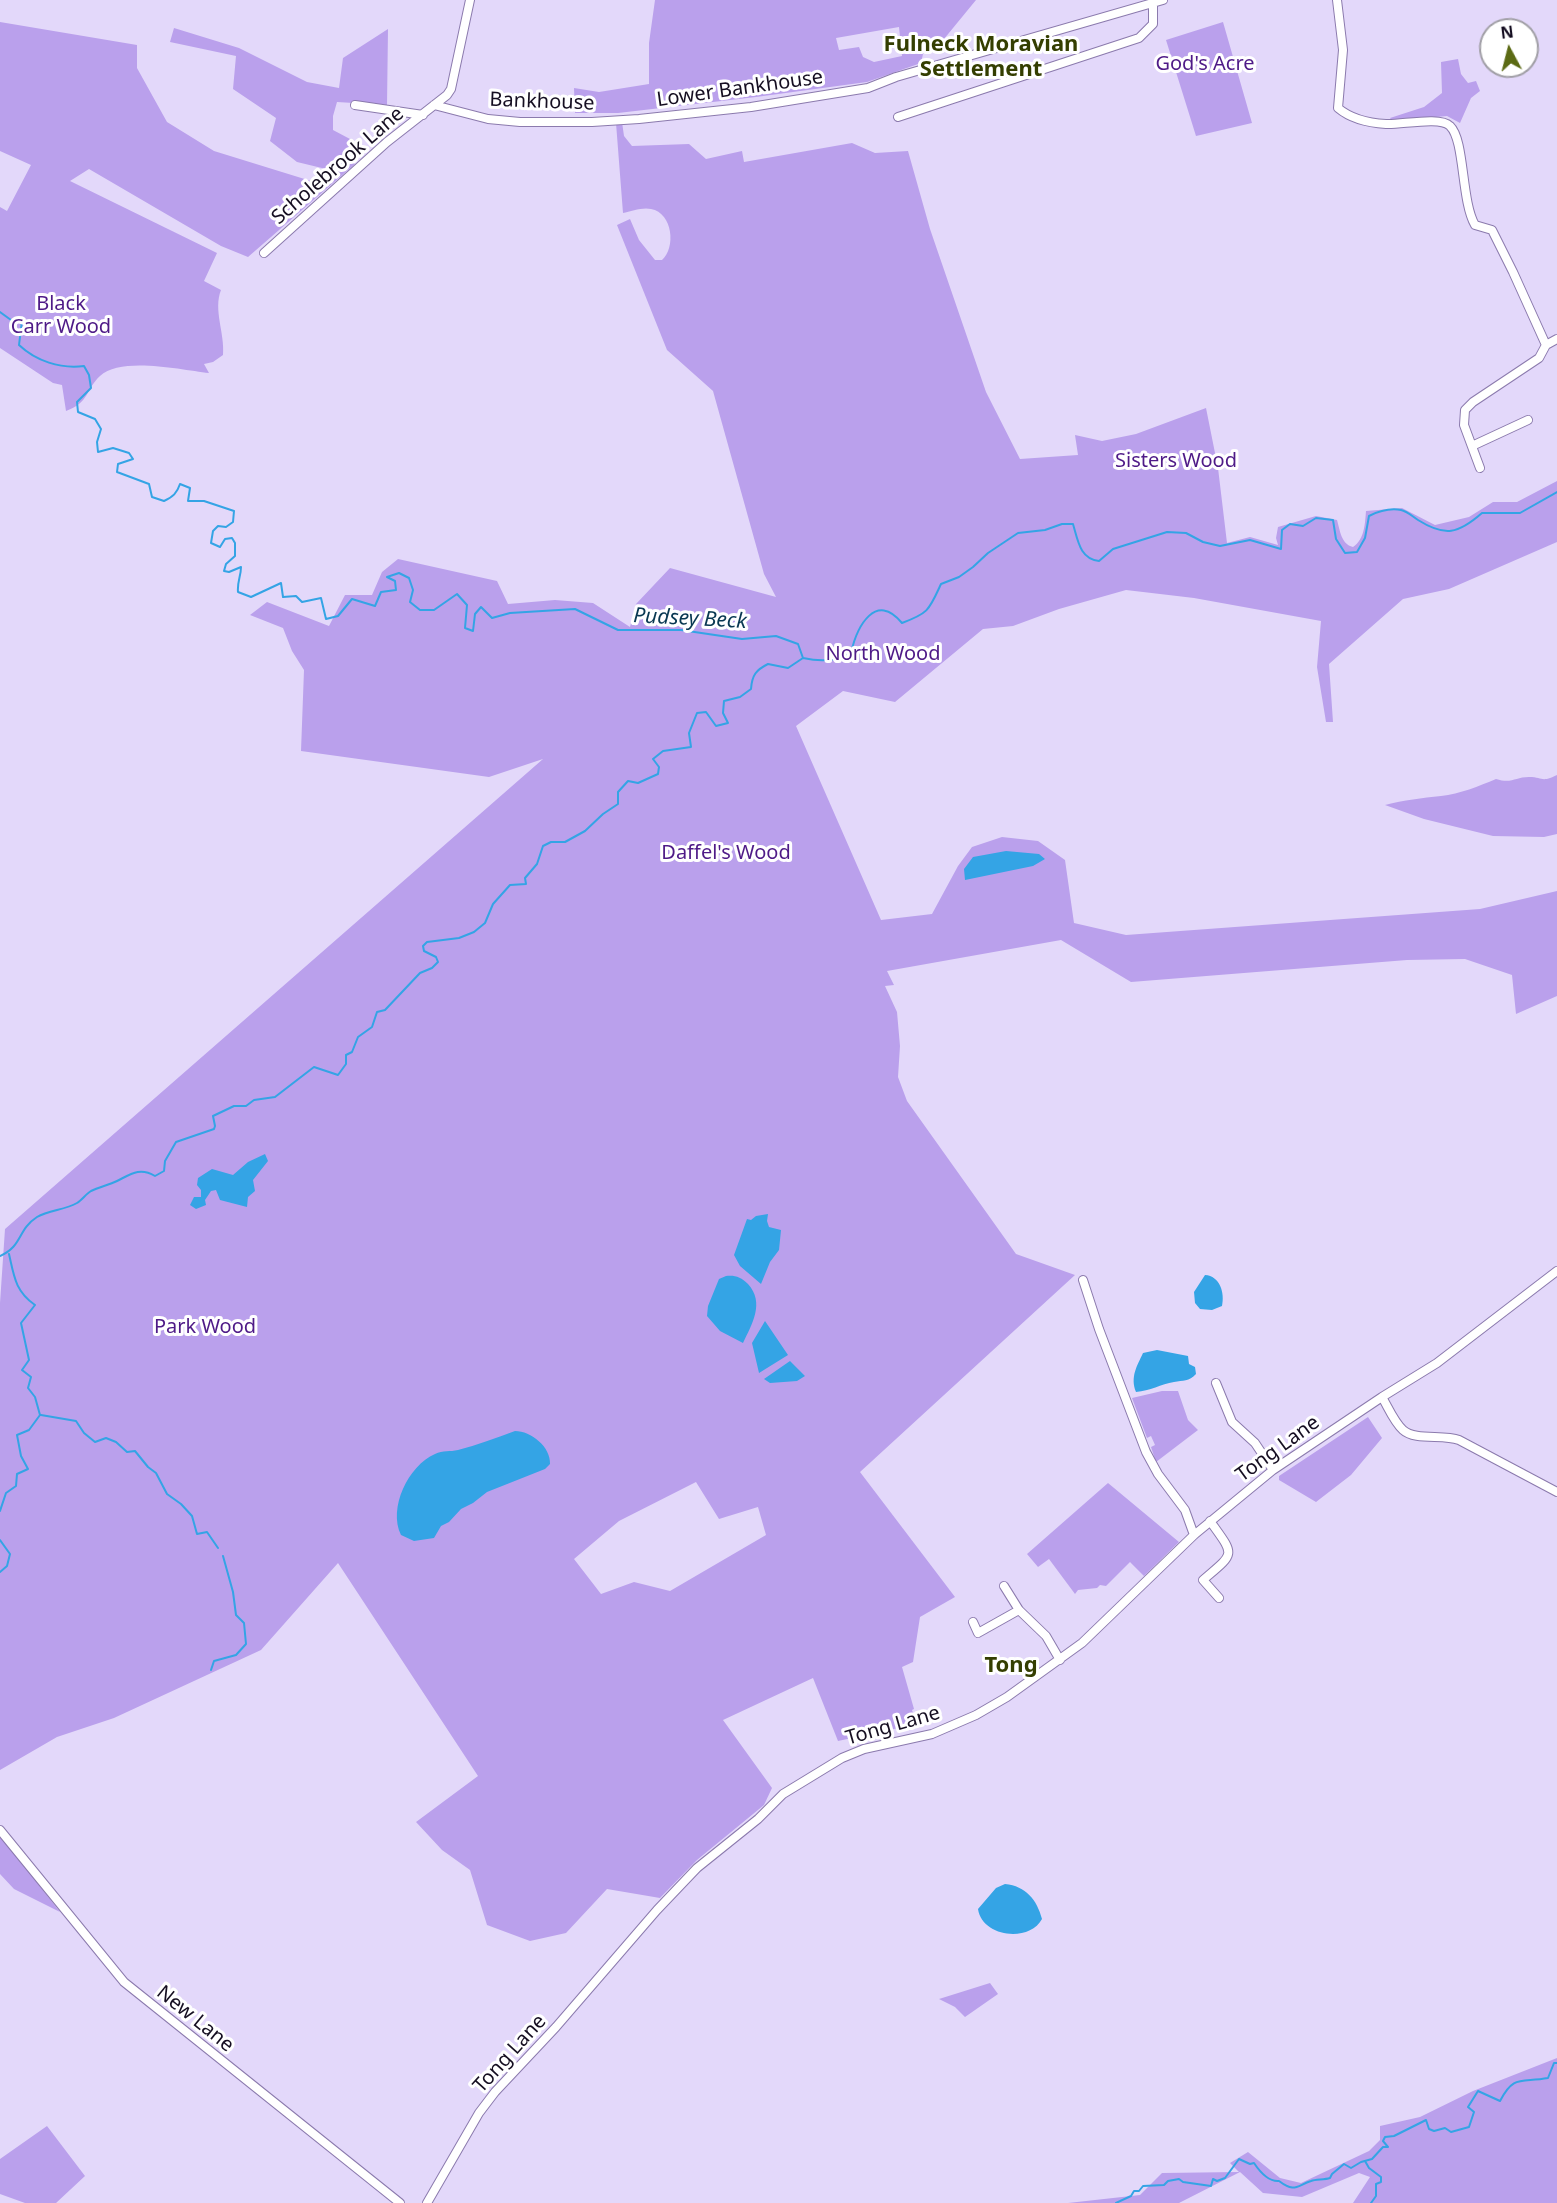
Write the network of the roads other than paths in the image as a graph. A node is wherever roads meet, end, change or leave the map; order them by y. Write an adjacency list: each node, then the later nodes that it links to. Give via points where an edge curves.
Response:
1 (470, 0): 6 (street, Scholebrook Lane, via 451,88)
2 (1163, 0): 4 (street, Lower Bankhouse)
3 (1337, 0): 12 (street, via 1343,50 1338,108 1346,115 1369,122 1450,125 1457,142 1469,214 1475,225 1492,230)
4 (1153, 3): 8 (street, via 1153,24 1139,38); 9 (street, Lower Bankhouse, via 868,88 751,107)
5 (355, 105): 7 (street)
6 (435, 105): 7 (street, Scholebrook Lane); 9 (street, Bankhouse, via 488,119 520,122)
7 (423, 115): 10 (street, Scholebrook Lane, via 387,142)
8 (898, 117)
9 (615, 120)
10 (264, 253)
11 (1557, 339): 12 (street)
12 (1546, 345): 14 (street, via 1539,358 1465,410 1464,425)
13 (1528, 420): 14 (street)
14 (1472, 446): 15 (street)
15 (1480, 468)
16 (1557, 1271): 19 (street, Tong Lane, via 1437,1363)
17 (1083, 1280): 23 (street, via 1146,1452 1185,1510)
18 (1216, 1383): 20 (street, via 1232,1422 1255,1443)
19 (1382, 1397): 20 (street, Tong Lane); 21 (street, via 1404,1431 1420,1437 1448,1436 1460,1440)
20 (1273, 1470): 22 (street, Tong Lane)
21 (1557, 1492)
22 (1210, 1521): 23 (street, Tong Lane); 25 (street, via 1230,1552 1203,1580)
23 (1194, 1535): 28 (street, Tong Lane)
24 (1004, 1586): 26 (street)
25 (1219, 1598)
26 (1019, 1610): 27 (street, via 978,1634); 28 (street, via 1046,1636)
27 (973, 1622)
28 (1060, 1660): 31 (street, Tong Lane, via 976,1715 932,1734 848,1755 783,1794 697,1868 495,2092)
29 (0, 1830): 30 (street, New Lane, via 124,1982)
30 (399, 2203)
31 (427, 2203)

